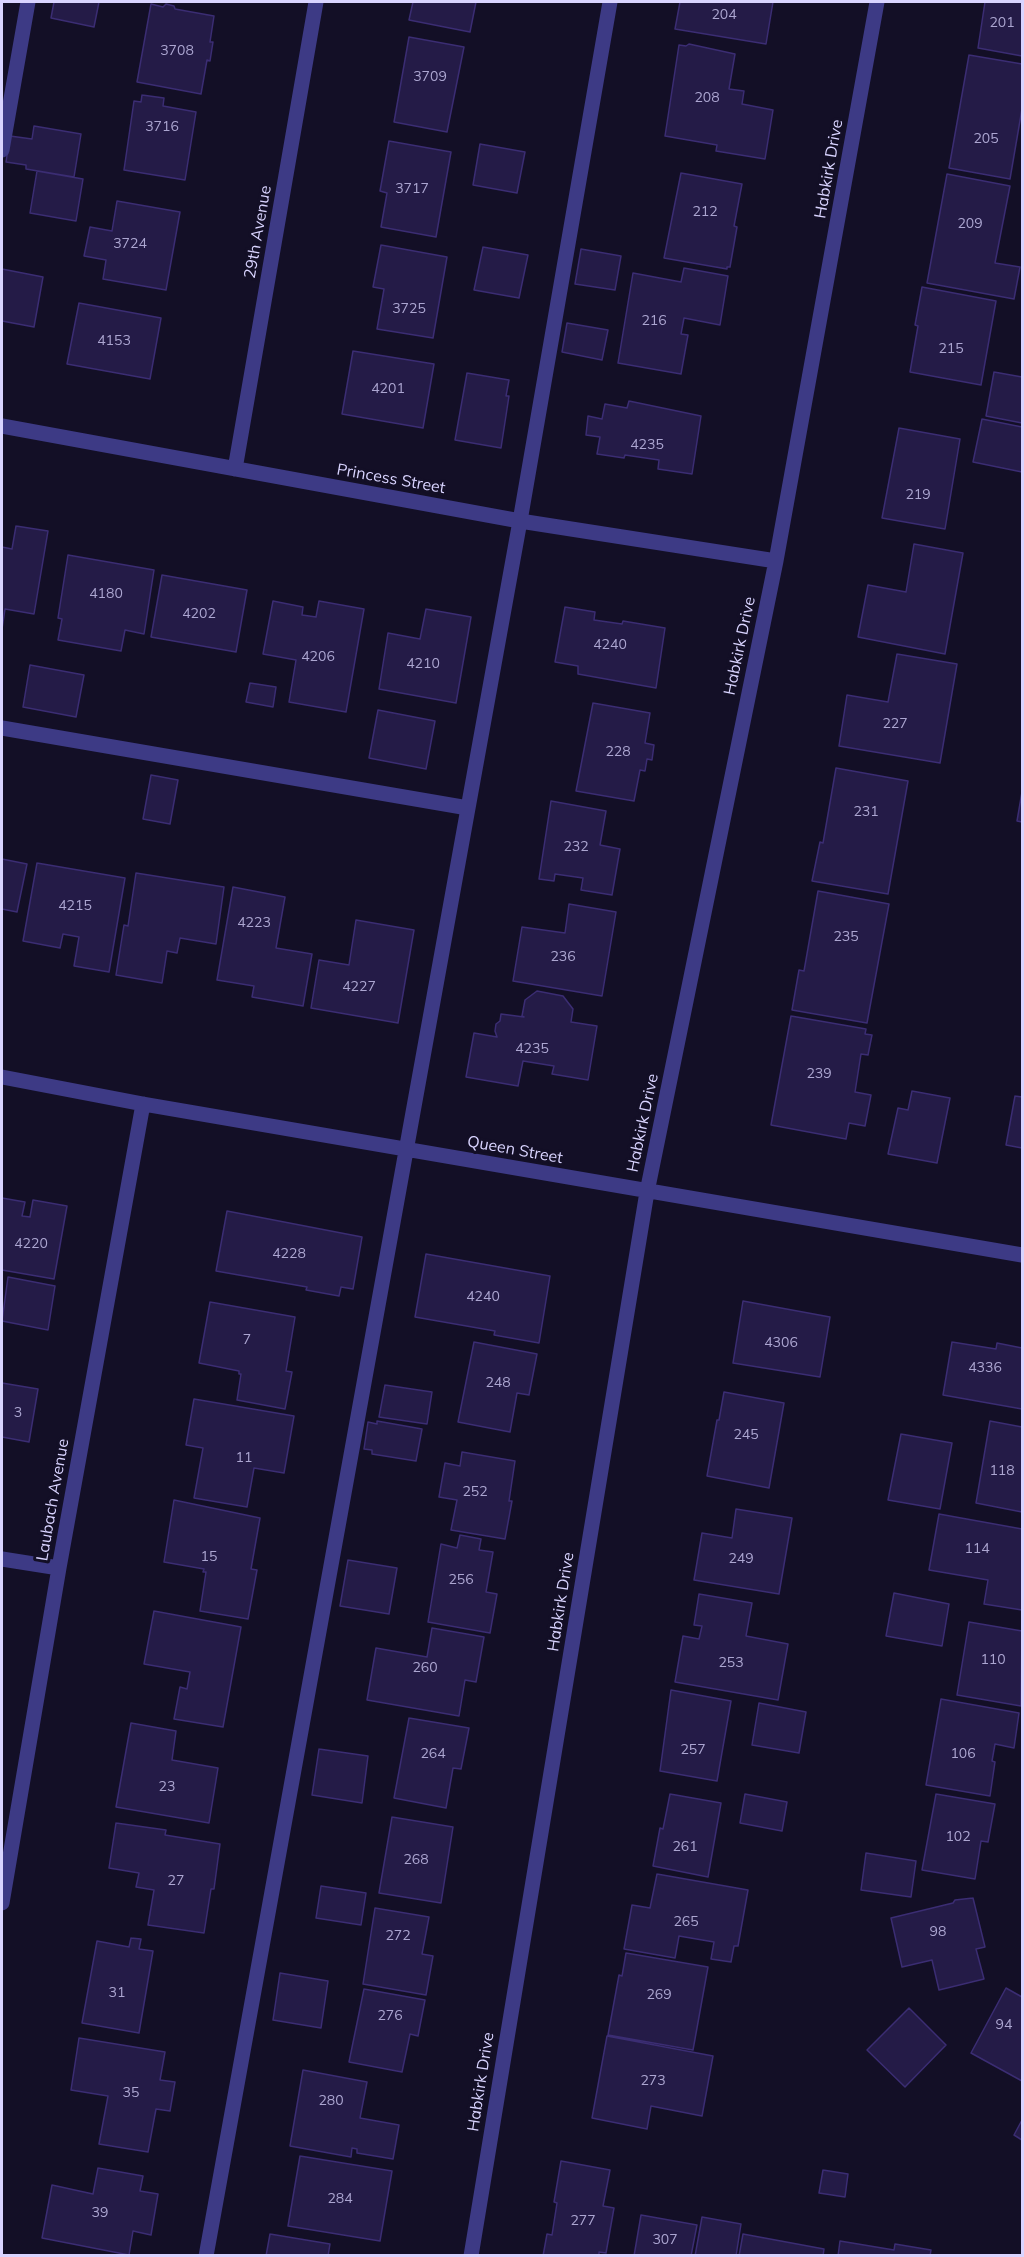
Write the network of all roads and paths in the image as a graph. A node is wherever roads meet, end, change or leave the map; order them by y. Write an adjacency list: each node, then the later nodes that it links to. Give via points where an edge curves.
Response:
1 (28, 2): 5 (street)
2 (316, 2): 8 (street, 29th Avenue)
3 (610, 2): 9 (street)
4 (877, 2): 10 (street, Habkirk Drive)
5 (5, 107): 6 (street)
6 (2, 150)
7 (2, 426): 8 (street, Princess Street)
8 (235, 469): 9 (street, Princess Street)
9 (520, 521): 10 (street, Princess Street); 12 (street)
10 (776, 561): 16 (street, Habkirk Drive)
11 (2, 728): 12 (street)
12 (468, 808): 15 (street)
13 (2, 1077): 14 (street, Queen Street)
14 (143, 1104): 15 (street, Queen Street); 19 (street, Laubach Avenue)
15 (406, 1149): 16 (street, Queen Street); 21 (street)
16 (647, 1192): 17 (street, Queen Street); 22 (street, Habkirk Drive)
17 (1023, 1255)
18 (2, 1559): 19 (street)
19 (58, 1568): 20 (street, Laubach Avenue)
20 (2, 1903)
21 (206, 2256)
22 (471, 2256)

